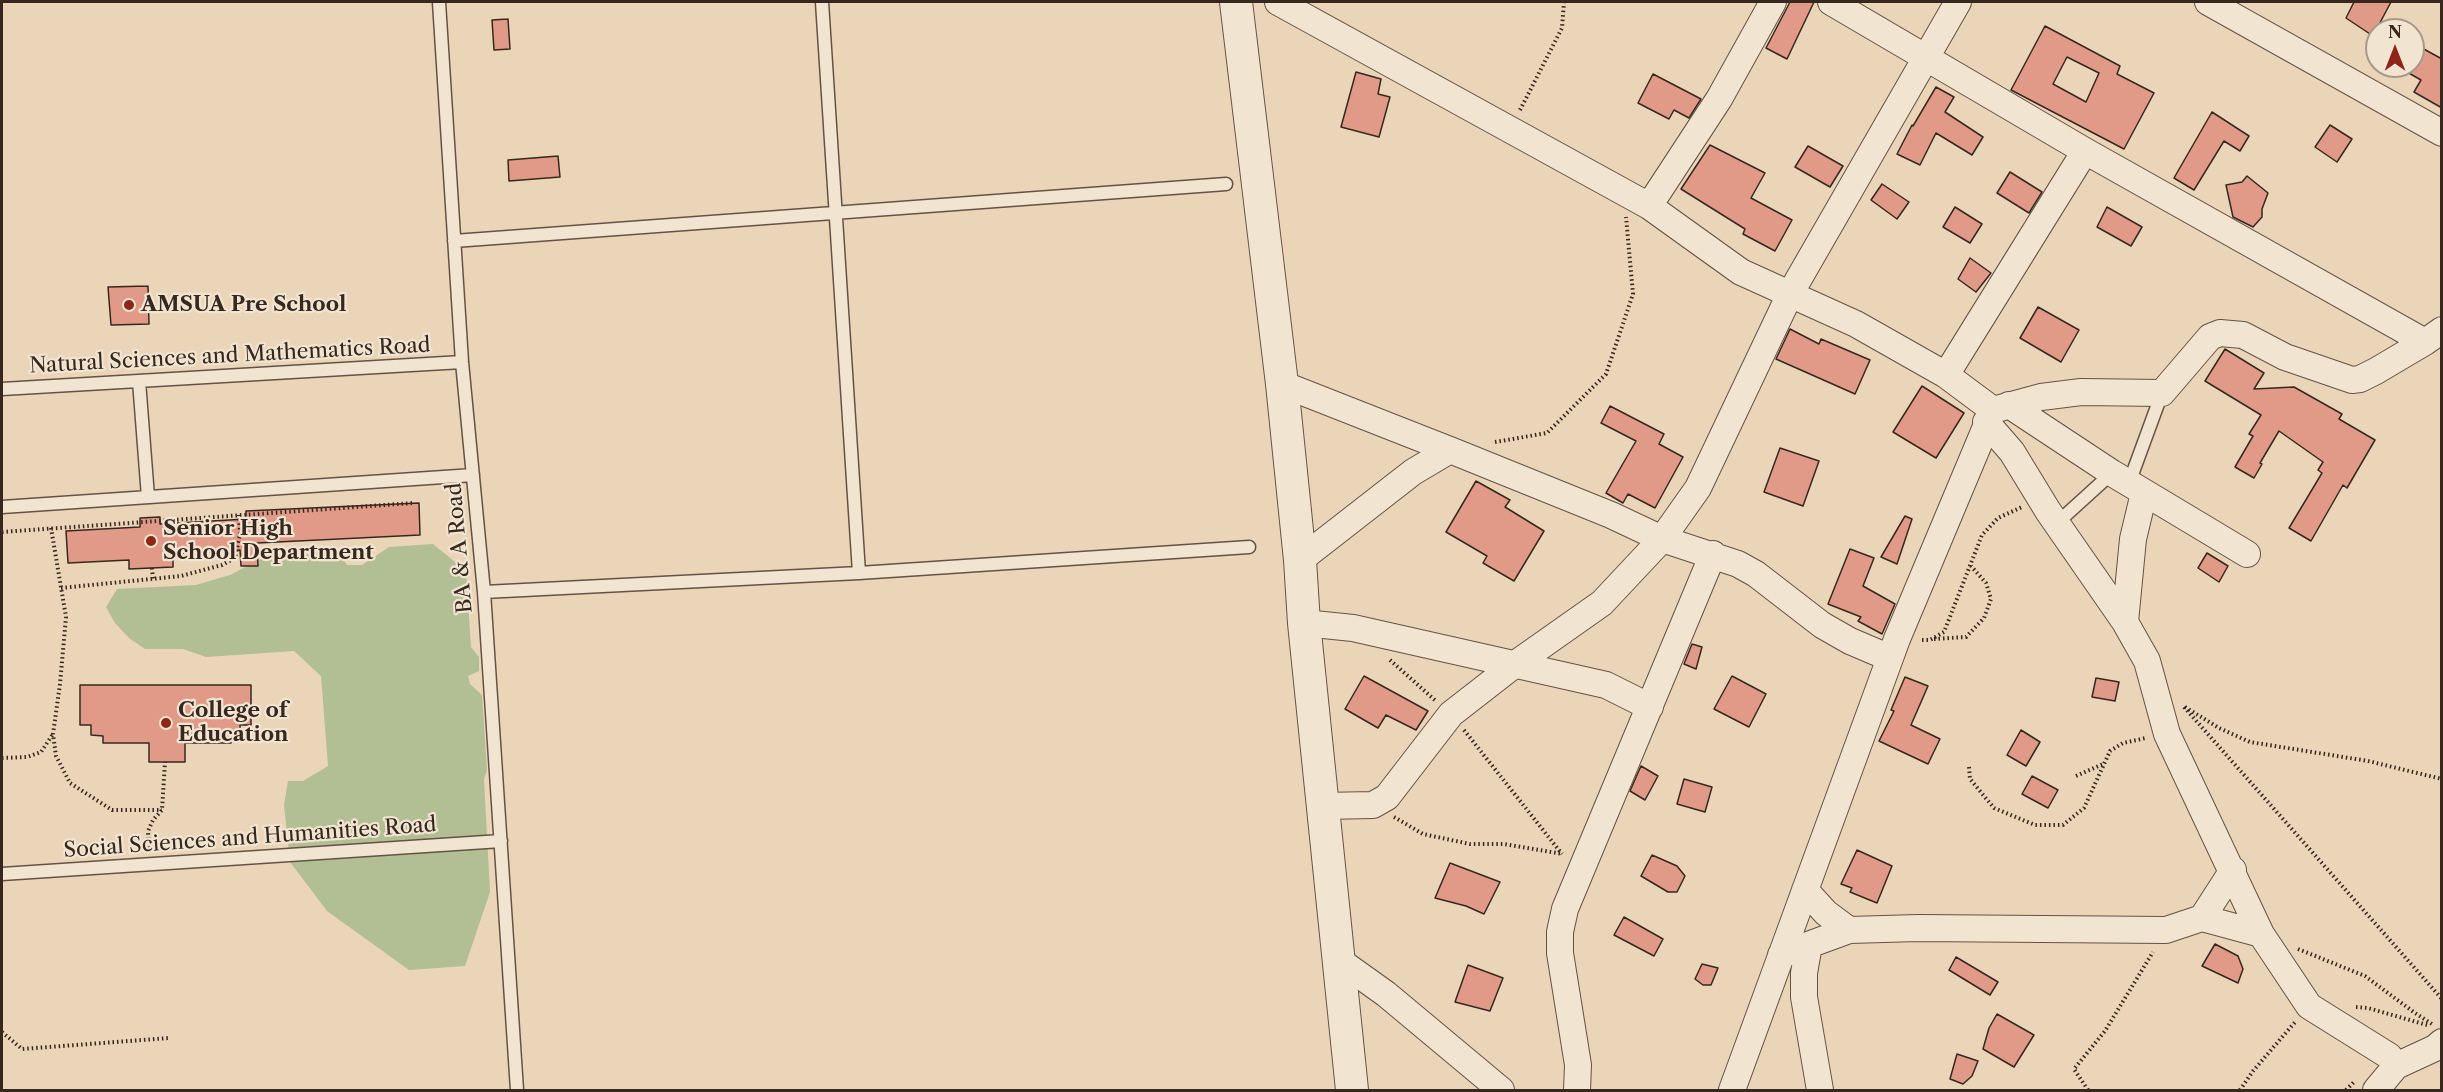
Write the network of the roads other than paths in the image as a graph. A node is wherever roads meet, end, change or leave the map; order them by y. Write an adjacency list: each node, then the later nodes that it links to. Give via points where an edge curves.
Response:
1 (439, 2): 15 (lane, BA & A Road)
2 (822, 2): 14 (lane)
3 (1236, 2): 21 (street)
4 (1278, 2): 13 (street)
5 (1773, 2): 13 (street, via 1719,99)
6 (1831, 2): 9 (street)
7 (1958, 2): 9 (street)
8 (2208, 2): 10 (street)
9 (1927, 57): 11 (street); 16 (street)
10 (2442, 133)
11 (2085, 151): 17 (street); 19 (street)
12 (1226, 184): 14 (lane)
13 (1649, 206): 16 (street, via 1741,272)
14 (836, 214): 15 (lane); 36 (lane)
15 (454, 242): 18 (lane, BA & A Road)
16 (1790, 294): 19 (street, via 1856,324); 31 (street, via 1698,488)
17 (2433, 336): 23 (street, via 2361,379 2352,380 2285,357 2243,335 2220,333 2210,337)
18 (462, 362): 20 (lane, Natural Sciences and Mathematics Road); 26 (lane, BA & A Road)
19 (1946, 375): 24 (street)
20 (139, 381): 22 (lane, Natural Sciences and Mathematics Road); 28 (lane)
21 (1282, 384): 25 (street); 35 (street)
22 (2, 389)
23 (2162, 393): 24 (street, via 2081,392); 27 (lane)
24 (1996, 412): 27 (street); 30 (street, via 2012,452); 40 (street)
25 (1450, 450): 31 (street); 35 (street, via 1413,472)
26 (473, 475): 28 (lane); 37 (lane, BA & A Road)
27 (2128, 483): 30 (lane); 34 (street); 38 (street, via 2133,539)
28 (148, 497): 29 (lane)
29 (2, 507)
30 (2058, 523): 38 (street)
31 (1662, 539): 33 (street); 41 (street, via 1602,603)
32 (1249, 547): 36 (lane)
33 (1713, 554): 40 (street, via 1756,574 1822,625 1850,641); 42 (street)
34 (2247, 554)
35 (1300, 560): 39 (street)
36 (860, 573): 37 (lane)
37 (484, 592): 44 (lane, BA & A Road)
38 (2125, 622): 45 (street, via 2147,660 2168,734)
39 (1304, 623): 41 (street, via 1353,628); 43 (street)
40 (1893, 648): 47 (street)
41 (1514, 665): 42 (street, via 1605,685); 43 (street, via 1451,714 1387,797 1372,805)
42 (1650, 707): 59 (street, via 1565,909 1560,932 1578,1065)
43 (1322, 806): 53 (street)
44 (501, 841): 46 (lane, Social Sciences and Humanities Road); 56 (lane, BA & A Road)
45 (2233, 870): 48 (street); 50 (street)
46 (2, 874)
47 (1805, 890): 49 (street); 52 (street)
48 (2202, 918): 49 (street, via 2166,930); 50 (street)
49 (1849, 930): 51 (street)
50 (2261, 934): 55 (street, via 2309,1006 2389,1056)
51 (1809, 945): 52 (street); 61 (street, via 1804,997)
52 (1781, 955): 60 (street)
53 (1337, 959): 57 (street); 58 (street, via 1386,994)
54 (2436, 1034): 55 (street, via 2435,1048)
55 (2396, 1066): 62 (street)
56 (517, 1090)
57 (1352, 1090)
58 (1501, 1090)
59 (1577, 1090)
60 (1732, 1090)
61 (1820, 1090)
62 (2376, 1090)

